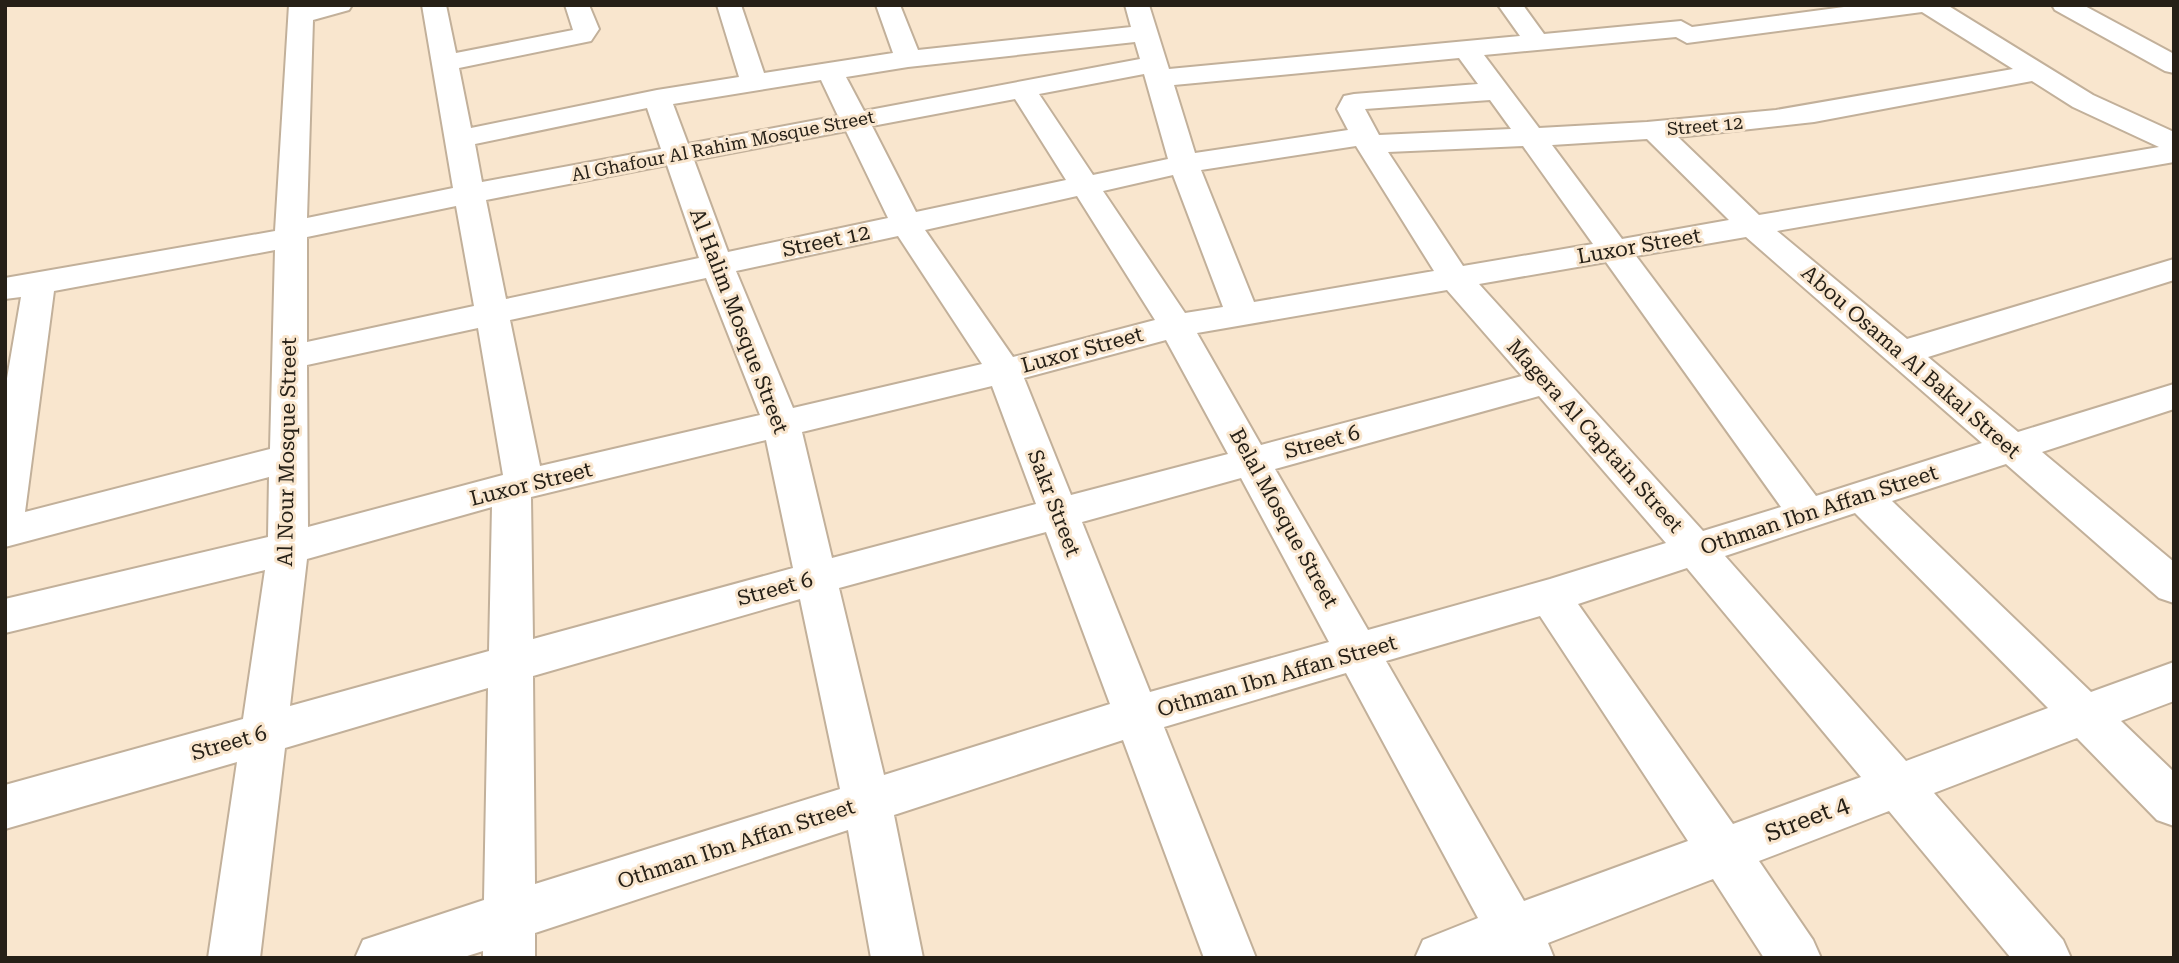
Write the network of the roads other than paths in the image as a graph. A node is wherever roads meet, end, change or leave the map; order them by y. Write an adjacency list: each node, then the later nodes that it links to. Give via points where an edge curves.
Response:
1 (340, 5): 12 (street)
2 (434, 5): 20 (street)
3 (577, 5): 20 (street, via 586,29 582,36)
4 (729, 5): 25 (street)
5 (888, 5): 19 (street)
6 (1137, 5): 14 (street)
7 (1510, 5): 15 (street)
8 (1658, 5): 13 (street)
9 (1919, 5): 13 (street, Al Ghafour Al Rahim Mosque Street)
10 (1929, 5): 24 (street)
11 (2064, 5): 21 (street)
12 (300, 11): 42 (street, Al Nour Mosque Street)
13 (1684, 32): 15 (street, Al Ghafour Al Rahim Mosque Street); 18 (street)
14 (1146, 33): 16 (street); 23 (street)
15 (1538, 44): 17 (street, Al Ghafour Al Rahim Mosque Street)
16 (1009, 48): 19 (street); 26 (street, Belal Mosque Street)
17 (1467, 50): 23 (street, Al Ghafour Al Rahim Mosque Street); 27 (street)
18 (1707, 55)
19 (908, 58): 22 (street)
20 (445, 63): 32 (street)
21 (2174, 65)
22 (830, 71): 25 (street); 29 (street, Sakr Street)
23 (1158, 71): 26 (street, Al Ghafour Al Rahim Mosque Street); 37 (street)
24 (2037, 72): 30 (street, Street 12, via 1822,113); 34 (street, via 2083,101)
25 (754, 83): 28 (street)
26 (1027, 88): 29 (street, Al Ghafour Al Rahim Mosque Street); 38 (street, Belal Mosque Street)
27 (1498, 92): 31 (street); 33 (street, Magera Al Captain Street, via 1354,102 1351,109)
28 (657, 99): 32 (street); 36 (street, Al Halim Mosque Street)
29 (855, 121): 36 (street, Al Ghafour Al Rahim Mosque Street); 40 (street, Sakr Street)
30 (1656, 131): 31 (street, Street 12); 41 (street, Abou Osama Al Bakal Street)
31 (1530, 137): 33 (street, Street 12); 43 (street)
32 (459, 139): 39 (street)
33 (1367, 140): 37 (street, Street 12); 46 (street, Magera Al Captain Street)
34 (2174, 143)
35 (2174, 153): 41 (street, Luxor Street)
36 (677, 155): 39 (street, Al Ghafour Al Rahim Mosque Street); 44 (street, Al Halim Mosque Street)
37 (1184, 164): 38 (street, Street 12); 49 (street)
38 (1083, 186): 40 (street, Street 12); 50 (street, Belal Mosque Street)
39 (469, 194): 42 (street, Al Ghafour Al Rahim Mosque Street); 48 (street)
40 (906, 224): 44 (street, Street 12); 53 (street, Sakr Street)
41 (1752, 226): 43 (street, Luxor Street); 51 (street, Abou Osama Al Bakal Street)
42 (291, 234): 47 (street, Al Ghafour Al Rahim Mosque Street); 52 (street, Al Nour Mosque Street)
43 (1614, 250): 46 (street, Luxor Street); 64 (street)
44 (717, 265): 48 (street, Street 12); 56 (street, Al Halim Mosque Street)
45 (2174, 269): 51 (street)
46 (1455, 278): 49 (street, Luxor Street); 54 (street, Magera Al Captain Street)
47 (22, 287): 62 (street)
48 (492, 313): 52 (street, Street 12); 60 (street)
49 (1242, 314): 50 (street, Luxor Street)
50 (1176, 326): 53 (street, Luxor Street); 59 (street, Belal Mosque Street)
51 (1900, 352): 57 (street, Abou Osama Al Bakal Street)
52 (289, 357): 58 (street, Al Nour Mosque Street)
53 (1004, 371): 56 (street, Luxor Street); 63 (street, Sakr Street)
54 (1547, 382): 59 (street, Street 6); 67 (street, Magera Al Captain Street)
55 (2174, 396): 57 (street, Othman Ibn Affan Street)
56 (781, 422): 60 (street, Luxor Street); 68 (street, Al Halim Mosque Street)
57 (2012, 448): 61 (street, Othman Ibn Affan Street); 69 (street, Abou Osama Al Bakal Street)
58 (289, 458): 65 (street); 66 (street, Al Nour Mosque Street)
59 (1252, 461): 63 (street, Street 6); 72 (street, Belal Mosque Street)
60 (518, 486): 66 (street, Luxor Street); 73 (street)
61 (1862, 496): 64 (street, Othman Ibn Affan Street); 75 (street)
62 (5, 513)
63 (1058, 513): 68 (street, Street 6); 76 (street, Sakr Street)
64 (1808, 513): 67 (street, Othman Ibn Affan Street)
65 (5, 533)
66 (288, 548): 71 (street, Luxor Street); 77 (street, Al Nour Mosque Street)
67 (1696, 550): 70 (street, Othman Ibn Affan Street); 78 (street, Magera Al Captain Street)
68 (817, 578): 73 (street, Street 6); 79 (street, Al Halim Mosque Street)
69 (2174, 586)
70 (1550, 596): 72 (street, Othman Ibn Affan Street); 82 (street)
71 (5, 616)
72 (1359, 652): 76 (street, Othman Ibn Affan Street); 84 (street, Belal Mosque Street)
73 (511, 663): 77 (street, Street 6); 83 (street)
74 (2174, 681): 75 (street, Street 4)
75 (2084, 715): 78 (street, Street 4); 80 (street)
76 (1136, 716): 79 (street, Othman Ibn Affan Street); 88 (street, Sakr Street)
77 (264, 733): 81 (street, Street 6); 85 (street, Al Nour Mosque Street)
78 (1899, 785): 82 (street, Street 4); 91 (street, Magera Al Captain Street)
79 (867, 802): 83 (street, Othman Ibn Affan Street); 87 (street, Al Halim Mosque Street)
80 (2174, 804)
81 (5, 807)
82 (1723, 851): 84 (street, Street 4); 90 (street)
83 (509, 937): 86 (street, Othman Ibn Affan Street)
84 (1520, 944): 89 (street, Street 4)
85 (234, 958)
86 (381, 958)
87 (897, 958)
88 (1230, 958)
89 (1441, 958)
90 (1795, 958)
91 (2045, 958)

